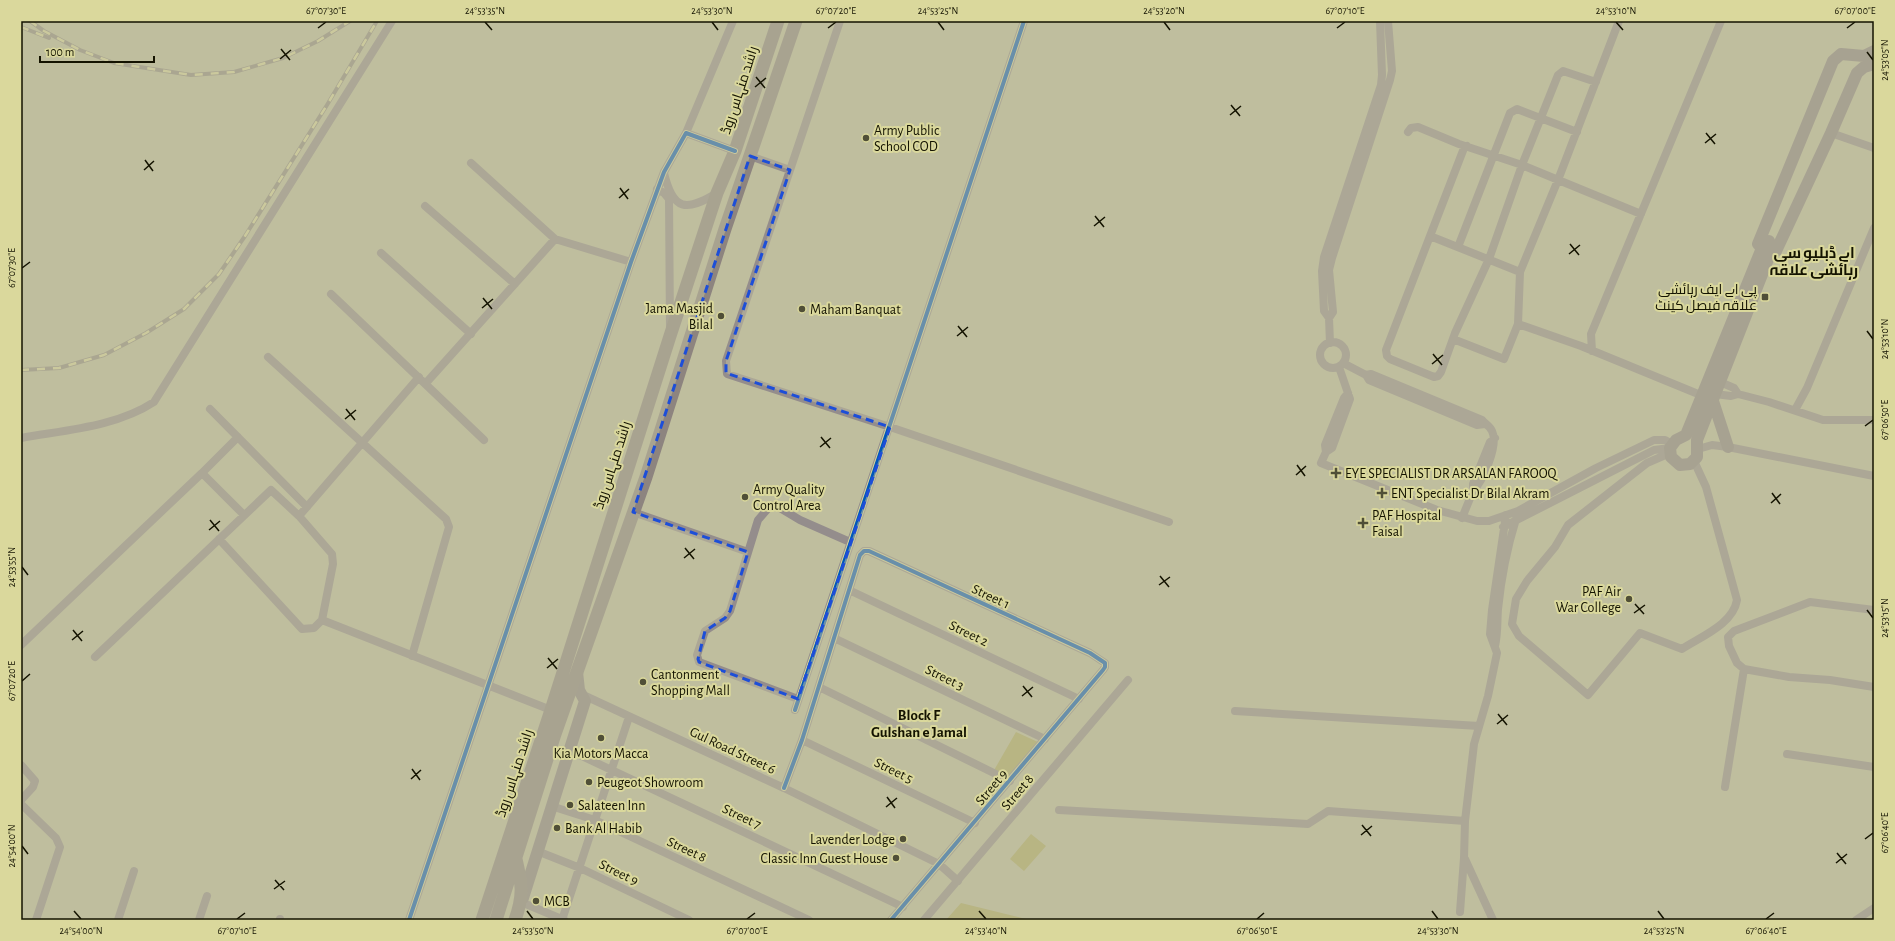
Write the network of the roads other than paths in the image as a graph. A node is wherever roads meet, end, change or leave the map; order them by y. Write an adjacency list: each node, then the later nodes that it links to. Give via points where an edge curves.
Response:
1 (392, 21): 64 (street, via 154,402 141,411 123,418)
2 (733, 21): 17 (street)
3 (778, 21): 21 (main road, راشد منہاس روڈ)
4 (796, 21): 23 (main road, راشد منہاس روڈ)
5 (840, 21): 26 (street)
6 (1024, 21): 62 (street)
7 (1380, 21): 44 (street, via 1381,85 1324,257 1324,311)
8 (1388, 21): 44 (street, via 1392,71 1332,258 1329,270 1333,312)
9 (1618, 21): 13 (street)
10 (1721, 21): 32 (street)
11 (1874, 52): 37 (street, via 1864,56 1841,54 1833,60 1758,244)
12 (1874, 64): 18 (street, via 1864,67 1857,73)
13 (1596, 82): 14 (street, via 1563,71 1558,75); 16 (street)
14 (1541, 118): 16 (street); 22 (street, via 1515,109 1510,113); 25 (street)
15 (1408, 132): 19 (street, via 1411,128 1418,127)
16 (1577, 132): 28 (street)
17 (686, 133): 21 (street); 27 (street)
18 (1831, 133): 20 (street); 37 (street, via 1776,251)
19 (1467, 146): 22 (street); 34 (street, via 1464,148)
20 (1874, 148)
21 (736, 151): 30 (main road, راشد منہاس روڈ)
22 (1494, 155): 25 (street); 36 (street)
23 (750, 156): 26 (street); 75 (main road, راشد منہاس روڈ)
24 (472, 163): 35 (street)
25 (1522, 165): 28 (street); 39 (street)
26 (790, 170): 62 (street, via 726,361 728,374)
27 (664, 172): 29 (street); 30 (street, via 672,196 682,204 693,206)
28 (1558, 180): 32 (street); 41 (street)
29 (657, 190): 40 (street); 47 (street, via 669,199)
30 (717, 193): 47 (main road, راشد منہاس روڈ)
31 (425, 206): 42 (street)
32 (1641, 214): 50 (street, via 1591,334)
33 (1874, 228): 60 (street, via 1807,388)
34 (1430, 236): 36 (street); 48 (street, via 1386,354 1390,359 1429,376 1438,376)
35 (555, 239): 40 (street); 42 (street)
36 (1458, 247): 39 (street)
37 (1766, 251): 51 (street)
38 (381, 254): 46 (street)
39 (1489, 259): 41 (street); 48 (street)
40 (631, 262): 98 (street)
41 (1520, 272): 45 (street)
42 (515, 284): 46 (street)
43 (331, 294): 54 (street)
44 (1329, 318): 49 (street)
45 (1518, 324): 48 (street, via 1504,359); 50 (street)
46 (470, 334): 56 (street)
47 (670, 336): 104 (main road, راشد منہاس روڈ)
48 (1453, 339)
49 (1330, 343): 53 (street, via 1342,346 1345,351 1346,358); 53 (street, via 1321,350 1322,362 1332,368)
50 (1592, 351): 58 (street)
51 (1726, 352): 55 (street); 58 (street)
52 (268, 357): 66 (street)
53 (1341, 365): 79 (street, via 1348,393 1325,445 1326,452 1321,463); 79 (street, via 1366,375 1369,380 1476,425 1485,424 1491,429 1495,438 1490,442)
54 (419, 377): 56 (street); 66 (street)
55 (1720, 382): 57 (street, via 1734,388); 58 (street)
56 (426, 383): 65 (street)
57 (1738, 394): 58 (street); 60 (street)
58 (1710, 397): 67 (street); 68 (street, via 1686,434); 69 (street, via 1697,440)
59 (210, 409): 63 (street)
60 (1795, 410): 61 (street, via 1823,420)
61 (1874, 420)
62 (890, 427): 80 (street); 84 (street)
63 (238, 437): 71 (street); 73 (street)
64 (21, 438)
65 (484, 440)
66 (363, 442): 73 (street); 92 (street, via 440,512 450,527)
67 (1728, 447): 69 (street, via 1712,445); 72 (street)
68 (1671, 448): 70 (street, via 1674,461 1680,465); 70 (street, via 1647,463 1568,525 1555,547 1527,580 1516,599 1512,624 1519,636 1588,695 1640,633 1682,649 1729,619 1735,610 1735,592 1706,487); 74 (street, via 1665,440 1654,440 1596,468); 81 (street, via 1654,450)
69 (1698, 449): 70 (street)
70 (1694, 461)
71 (202, 473): 76 (street); 90 (street)
72 (1874, 476)
73 (306, 507): 77 (street)
74 (1518, 511): 78 (street); 81 (street)
75 (633, 512): 85 (street); 96 (main road, راشد منہاس روڈ)
76 (244, 515): 77 (street, via 271,490); 83 (street)
77 (299, 516): 88 (street, via 332,554 333,564)
78 (1506, 516): 79 (street, via 1489,521); 82 (street)
79 (1462, 518)
80 (1169, 522)
81 (1515, 522): 82 (street); 91 (street, via 1509,542 1498,609 1498,636)
82 (1503, 527): 91 (street, via 1490,634)
83 (219, 539): 88 (street, via 302,628 314,628); 93 (street)
84 (850, 542): 85 (street, via 771,505 758,520); 102 (street)
85 (748, 552): 102 (street, via 730,611 725,618 705,631 697,655 699,662)
86 (849, 590): 89 (street); 94 (street, Street 1, via 860,555 864,551 869,551 1090,653 1105,663); 103 (street, Street 2)
87 (1874, 610): 95 (street, via 1810,602 1734,632 1728,637 1728,646 1737,663)
88 (322, 620): 92 (street)
89 (834, 638): 99 (street); 110 (street, Street 3)
90 (21, 645)
91 (1495, 646): 108 (street, via 1497,654)
92 (412, 656): 98 (street)
93 (95, 657)
94 (1106, 667): 103 (street, Street 9)
95 (1744, 669): 100 (street); 119 (street)
96 (577, 672): 101 (street); 109 (main road, راشد منہاس روڈ)
97 (1128, 680): 136 (street, Street 8)
98 (488, 686): 104 (street); 145 (street)
99 (819, 687): 111 (street); 117 (street)
100 (1874, 687)
101 (580, 694): 107 (street, Gul Road Street 6); 112 (street, via 585,701)
102 (798, 699): 105 (street)
103 (1079, 700): 110 (street, Street 9)
104 (551, 710): 118 (main road, راشد منہاس روڈ)
105 (794, 710)
106 (1235, 711): 108 (street)
107 (629, 717): 116 (street); 120 (street, Gul Road Street 6)
108 (1479, 726): 127 (street, via 1474,744)
109 (555, 734): 118 (main road, via 535,777); 121 (main road, راشد منہاس روڈ)
110 (1045, 739): 117 (street, Street 9)
111 (802, 740): 120 (street); 128 (street, Street 5)
112 (570, 750): 116 (street, Street 7); 124 (street)
113 (1787, 754): 115 (street)
114 (21, 765): 122 (street, via 35,781)
115 (1874, 768)
116 (612, 769): 126 (street); 139 (street, Street 7)
117 (1010, 781): 128 (street, Street 9)
118 (528, 782): 129 (main road, راشد منہاس روڈ)
119 (1725, 787)
120 (784, 788): 133 (street, Gul Road Street 6)
121 (537, 794): 129 (main road, via 530,796 516,832); 132 (main road, راشد منہاس روڈ)
122 (21, 800)
123 (21, 804): 142 (street, via 56,838 60,847)
124 (551, 806): 126 (street, Street 8); 130 (street)
125 (1059, 810): 127 (street, via 1308,824 1328,811)
126 (595, 820): 134 (street); 151 (street, Street 8)
127 (1464, 821): 131 (street)
128 (975, 823): 133 (street, Street 9)
129 (506, 846): 146 (main road, راشد منہاس روڈ)
130 (537, 851): 134 (street, Street 9); 138 (street)
131 (1464, 858): 141 (street); 154 (street)
132 (516, 859): 138 (main road); 147 (main road, راشد منہاس روڈ)
133 (939, 864): 136 (street, Gul Road Street 6); 139 (street, Street 9)
134 (580, 868): 149 (street); 150 (street, Street 9)
135 (134, 871): 143 (street)
136 (958, 881): 153 (street, Street 8)
137 (208, 896): 144 (street)
138 (522, 902): 148 (main road); 149 (street)
139 (902, 907): 152 (street, Street 9)
140 (1874, 908): 155 (street)
141 (1460, 912)
142 (36, 920)
143 (118, 920)
144 (200, 920)
145 (410, 920)
146 (482, 920)
147 (496, 920)
148 (515, 920)
149 (563, 920)
150 (689, 920)
151 (809, 920)
152 (891, 920)
153 (924, 920)
154 (1493, 920)
155 (1856, 920)

